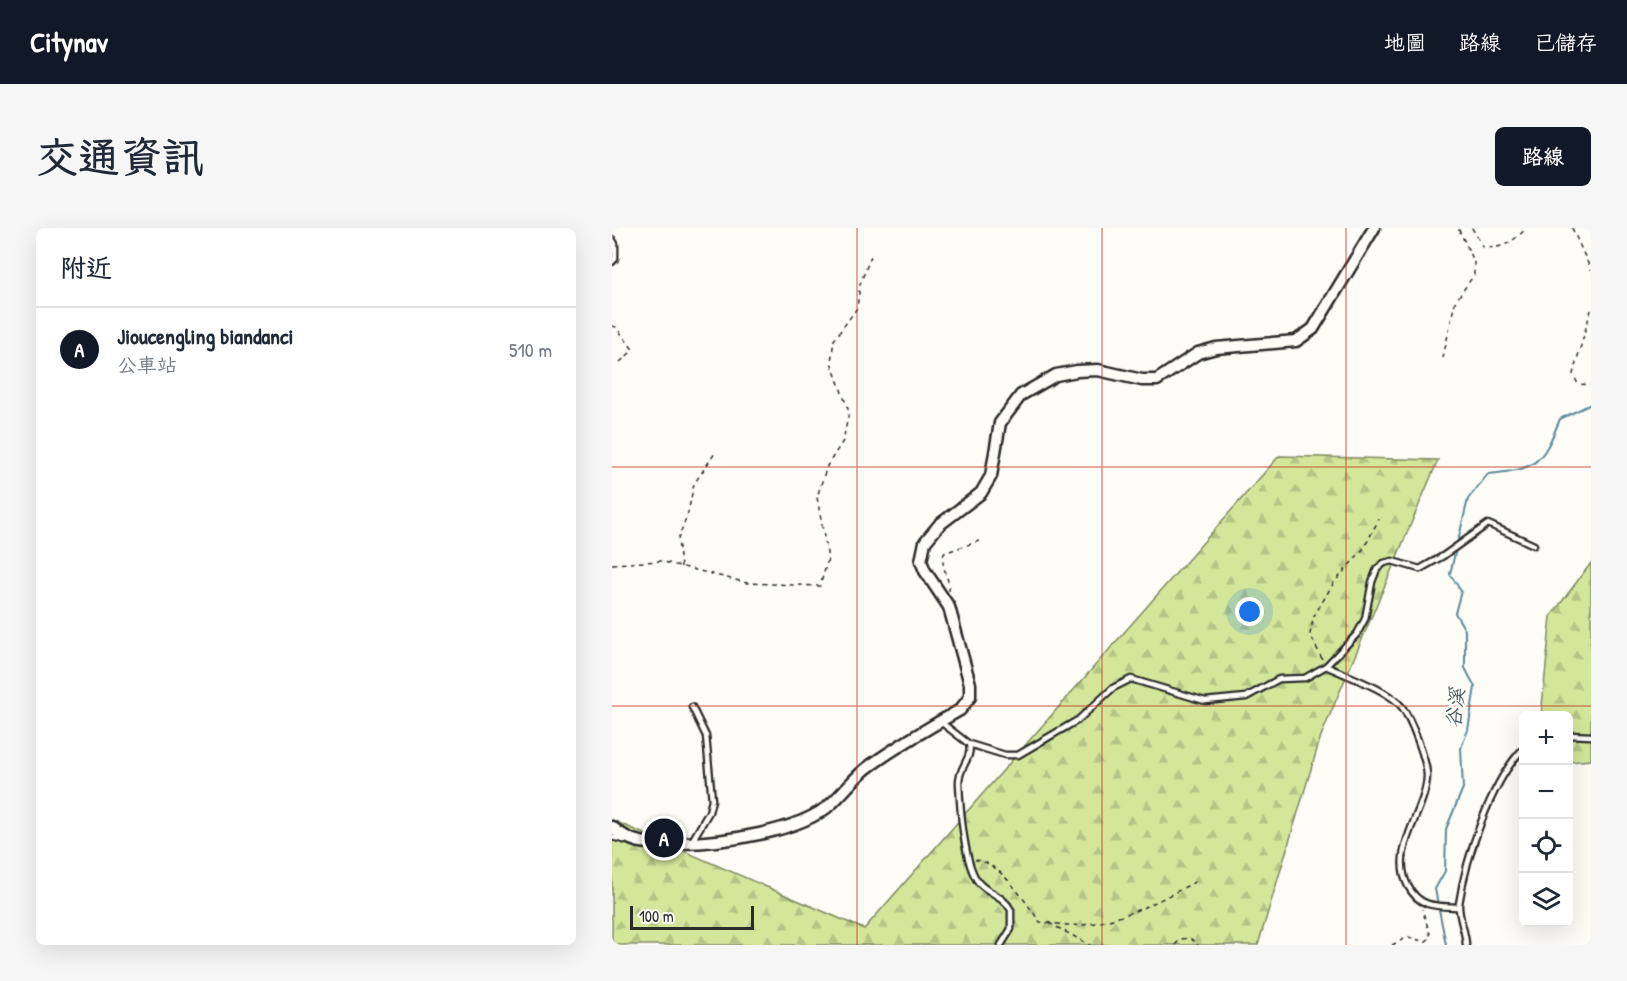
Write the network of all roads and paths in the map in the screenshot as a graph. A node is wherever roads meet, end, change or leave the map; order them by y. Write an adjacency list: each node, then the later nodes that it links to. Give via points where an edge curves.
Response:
1 (1374, 228): 21 (street, via 1313,329 1296,341 1198,353 1157,380 1098,370 1056,375 1021,395 1000,423 991,476 981,493 939,525 925,542 921,561)
2 (1458, 228): 12 (path, via 1474,261 1474,274 1455,302)
3 (1472, 228): 4 (path, via 1483,247 1496,249)
4 (1527, 228)
5 (1572, 228): 9 (path)
6 (612, 239): 8 (lane)
7 (872, 256): 20 (path, via 860,284 857,308 834,340 831,362 849,412 843,441 827,466 817,497 828,559 820,586 747,583)
8 (612, 262)
9 (1591, 270)
10 (1591, 310): 14 (path, via 1573,374 1578,384)
11 (612, 326): 13 (path, via 632,348)
12 (1443, 358)
13 (619, 363)
14 (1591, 384)
15 (715, 453): 20 (path, via 694,484 678,539)
16 (1379, 519): 22 (path, via 1364,548 1333,584 1314,616 1310,634)
17 (979, 541): 21 (path, via 944,553 944,574 950,585)
18 (1534, 545): 22 (lane, via 1488,524 1420,568 1392,561 1384,563 1372,582 1365,619 1357,634)
19 (612, 564): 20 (path, via 660,561)
20 (681, 568)
21 (948, 607): 24 (street, via 970,684 970,697 960,710)
22 (1326, 666): 27 (lane, via 1305,678 1279,679 1246,697 1205,701 1131,679 1113,688 1078,720 1018,755); 35 (lane, via 1384,694 1406,712 1427,773 1403,863 1406,880)
23 (692, 707): 32 (lane, via 706,736 712,800)
24 (940, 721): 27 (lane); 32 (street, via 870,765 831,804 807,818 720,842)
25 (1573, 735): 26 (lane)
26 (1591, 736)
27 (969, 744): 33 (lane, via 970,755 959,774)
28 (1519, 754): 36 (lane, via 1504,773 1476,837)
29 (612, 827): 31 (street)
30 (612, 837): 31 (lane)
31 (627, 840): 32 (street)
32 (690, 843)
33 (968, 859): 37 (path, via 988,864 1014,886 1040,922); 38 (lane, via 980,884 997,894 1011,910 1011,929)
34 (1198, 880): 37 (path, via 1158,902 1095,923)
35 (1420, 902): 36 (lane); 42 (path, via 1431,937 1425,942 1408,937)
36 (1459, 907): 43 (lane)
37 (1048, 923): 39 (path)
38 (1001, 945)
39 (1090, 945)
40 (1175, 945): 41 (path, via 1190,938)
41 (1198, 945)
42 (1392, 945)
43 (1466, 945)

